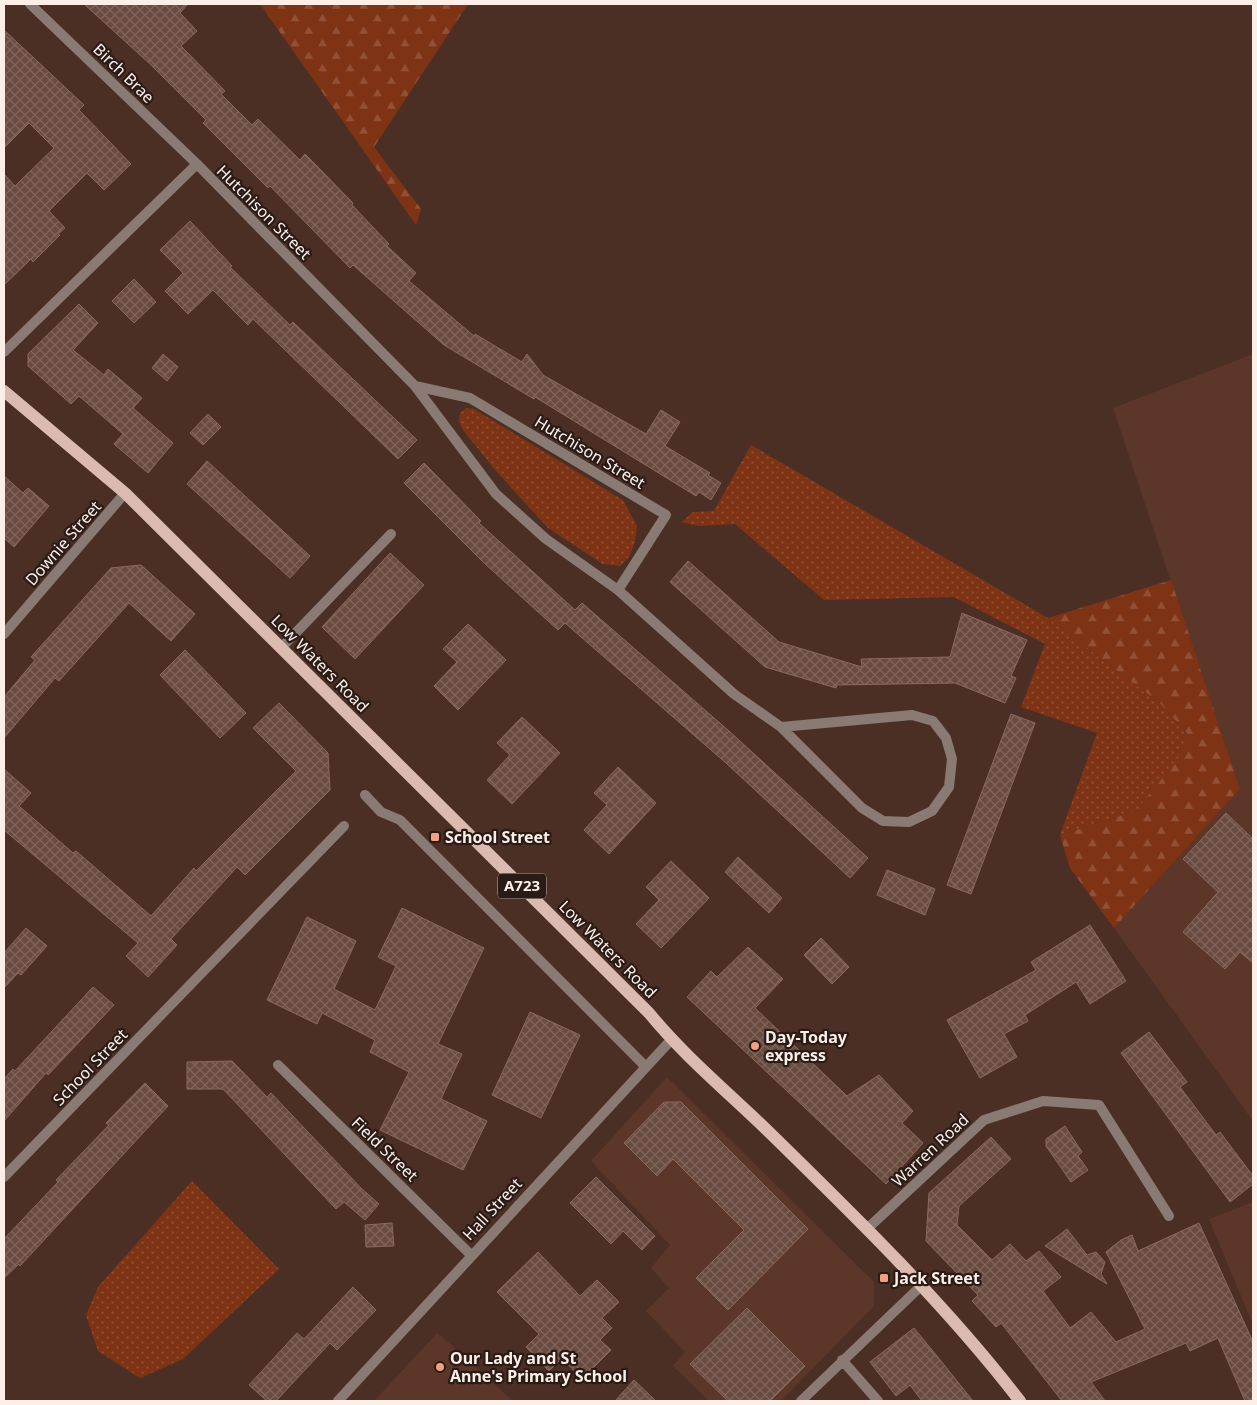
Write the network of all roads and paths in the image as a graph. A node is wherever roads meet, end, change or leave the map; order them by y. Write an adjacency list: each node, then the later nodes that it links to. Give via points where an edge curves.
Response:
1 (30, 4): 2 (street, Birch Brae)
2 (196, 164): 3 (street, Hutchison Street); 4 (street, Hutchison Street)
3 (4, 352)
4 (415, 386): 8 (street, Hutchison Street, via 496,494 546,540); 8 (street, Hutchison Street, via 470,398 666,515)
5 (4, 391): 6 (main road, Low Waters Road / A723)
6 (125, 494): 9 (street, Downie Street); 10 (main road, Low Waters Road / A723)
7 (391, 534): 10 (street)
8 (618, 590): 11 (street, Hutchison Street, via 734,694)
9 (4, 634)
10 (281, 648): 14 (main road, Low Waters Road / A723, via 649,1013)
11 (781, 728): 11 (street, Hutchison Street, via 912,715 933,721 946,738 952,759 949,787 932,811 909,822 883,821 862,808)
12 (365, 795): 16 (street, via 382,812 400,820)
13 (344, 826): 17 (street, School Street)
14 (671, 1040): 16 (street, Hall Street); 19 (main road, Low Waters Road / A723)
15 (278, 1065): 20 (street, Field Street)
16 (645, 1066): 20 (street, Hall Street)
17 (4, 1177)
18 (1169, 1216): 19 (street, Warren Road, via 1100,1105 1043,1101 984,1120)
19 (868, 1228): 21 (main road, Low Waters Road / A723)
20 (471, 1254): 23 (street, Hall Street)
21 (921, 1286): 22 (street); 26 (main road, Low Waters Road / A723, via 981,1351)
22 (842, 1360): 24 (street); 25 (street)
23 (338, 1401)
24 (801, 1401)
25 (878, 1401)
26 (1020, 1401)

